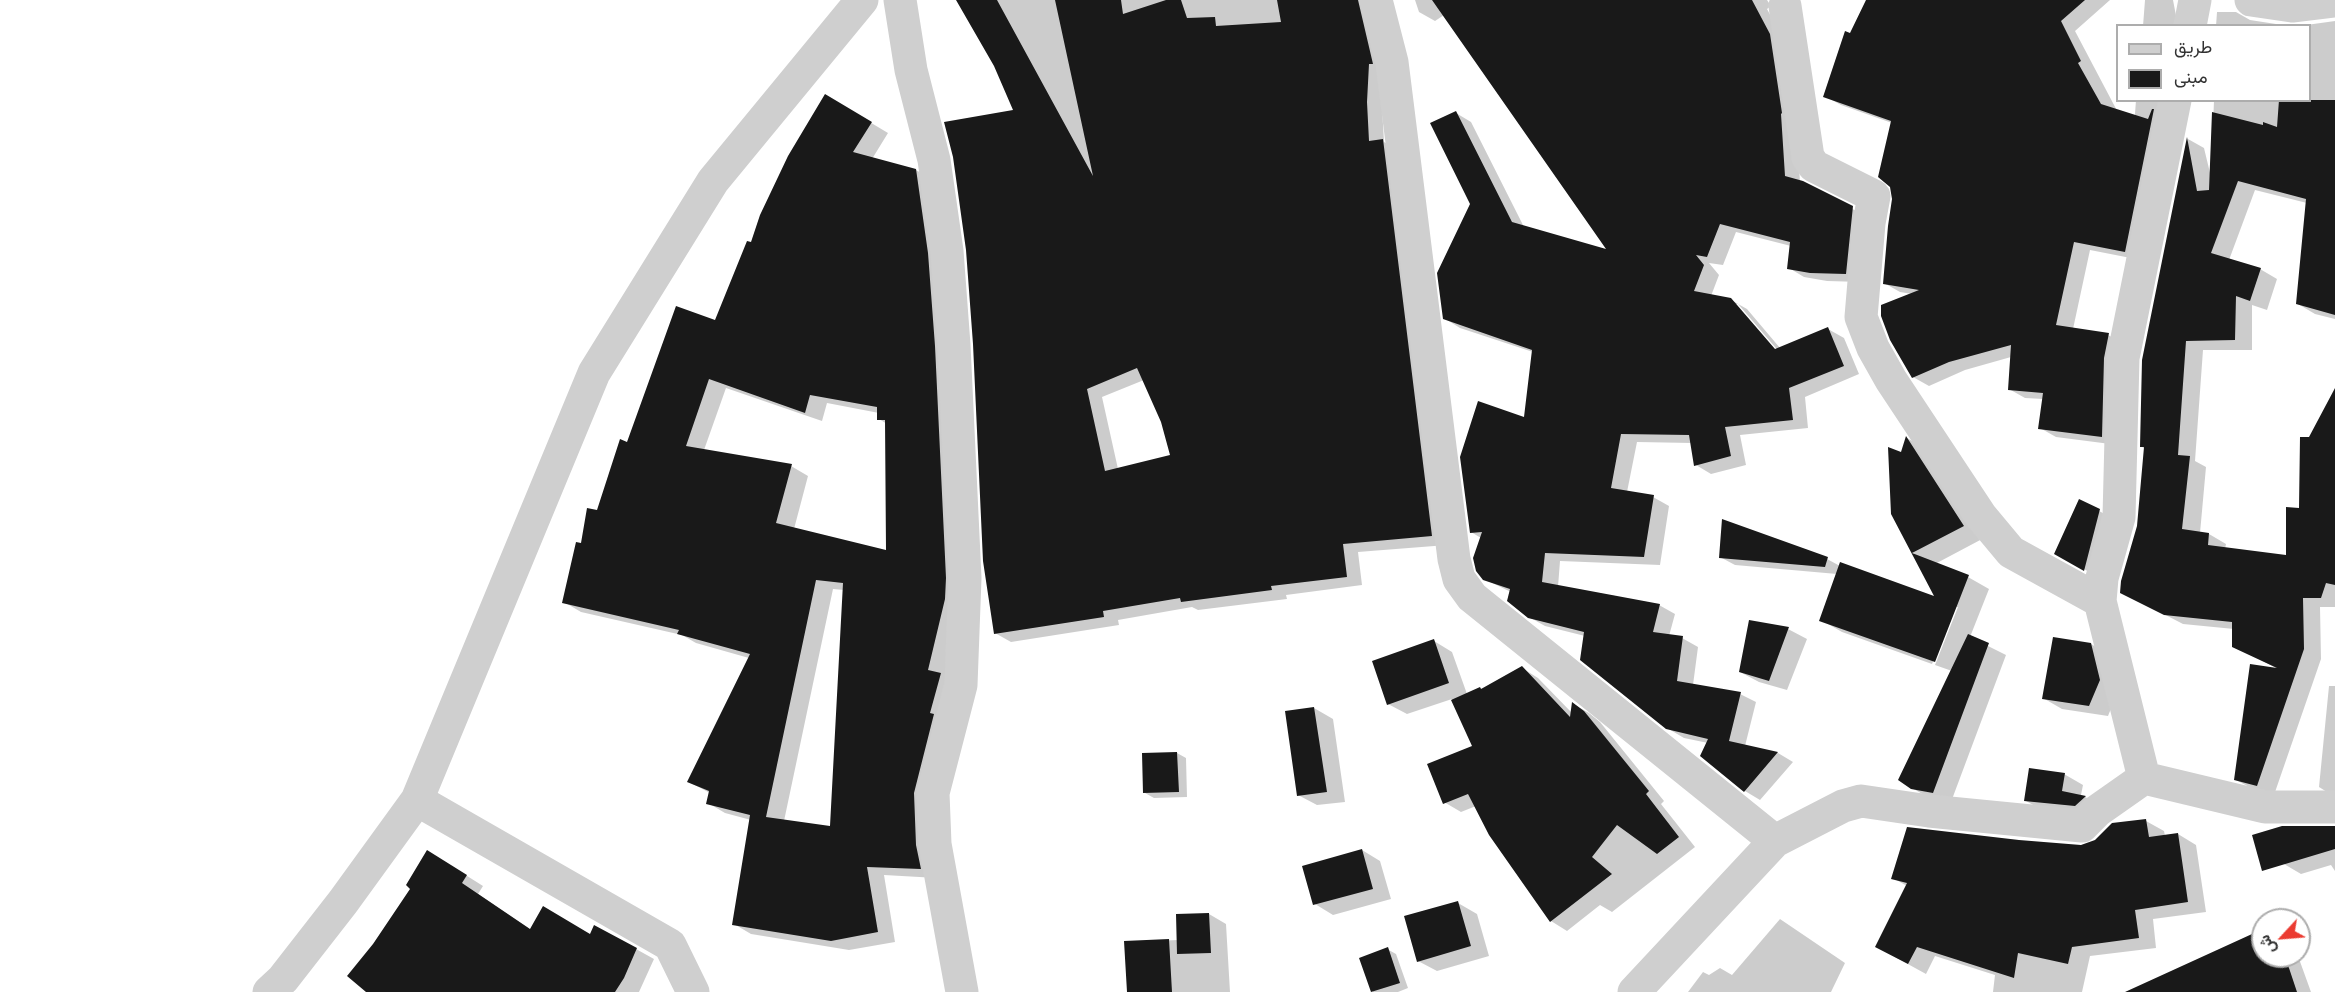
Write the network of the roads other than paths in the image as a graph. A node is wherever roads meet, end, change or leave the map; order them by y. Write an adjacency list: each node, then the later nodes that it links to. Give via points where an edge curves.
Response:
1 (862, 0): 12 (street, via 713,181 594,373)
2 (900, 0): 17 (street, via 911,70 934,160 947,251 954,345 965,578 961,685 933,793 935,844)
3 (1376, 0): 14 (street, via 1392,62 1459,579 1472,597)
4 (2195, 0): 8 (street)
5 (2251, 0): 6 (street, via 2292,6)
6 (2335, 1)
7 (1786, 2): 10 (street, via 1808,157 1814,166 1874,196 1861,317 1873,348 1981,516 2011,552)
8 (2190, 24)
9 (2175, 102): 10 (street, via 2123,358 2119,517 2102,578)
10 (2100, 602): 11 (street)
11 (2144, 778): 13 (street, via 2265,807); 14 (street, via 2082,826 1861,801 1828,812)
12 (417, 800): 15 (street, via 344,902); 16 (street, via 670,945)
13 (2335, 807)
14 (1775, 842): 18 (street)
15 (269, 992)
16 (693, 992)
17 (962, 992)
18 (1634, 992)

